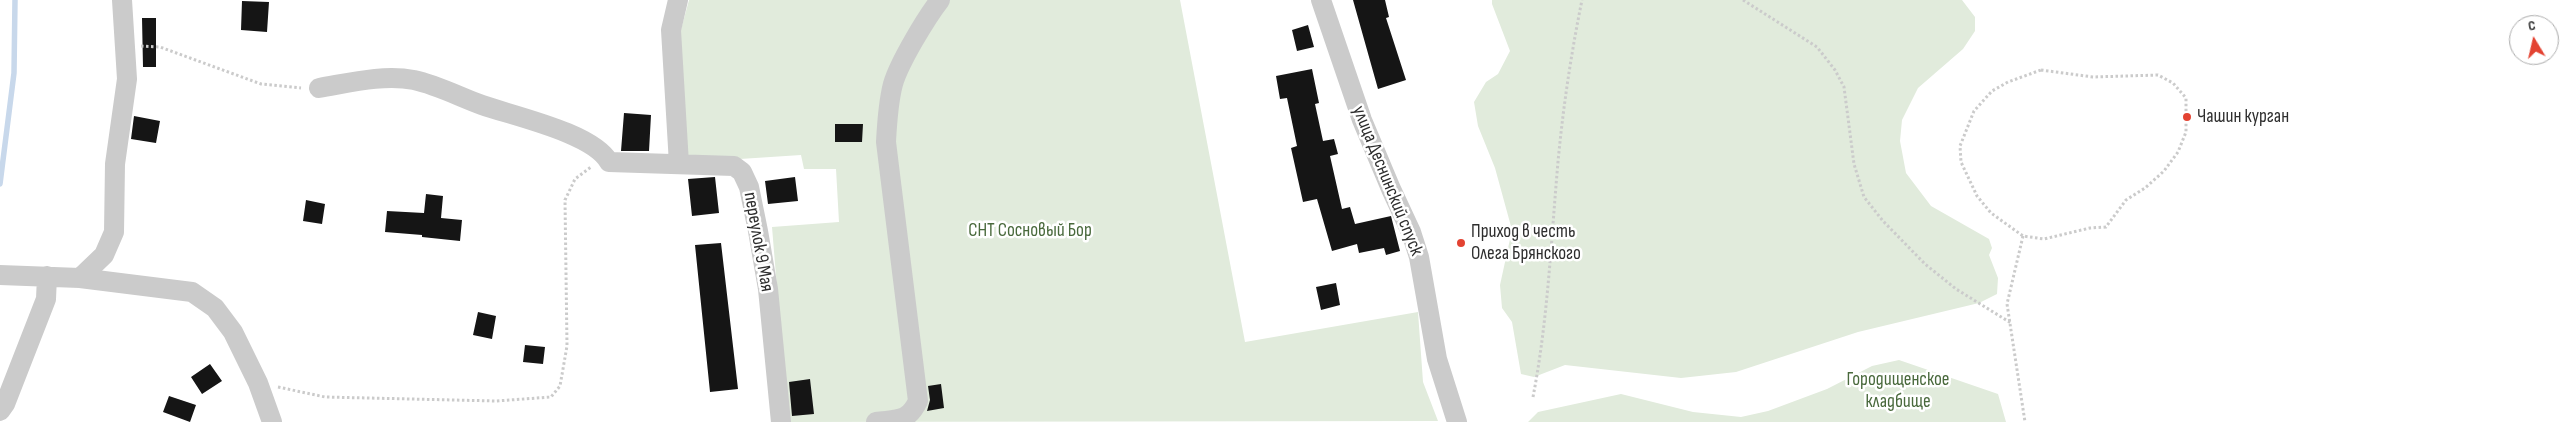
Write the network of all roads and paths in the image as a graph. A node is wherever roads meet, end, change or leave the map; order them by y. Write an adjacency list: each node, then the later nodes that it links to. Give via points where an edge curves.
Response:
1 (122, 0): 7 (street)
2 (678, 0): 10 (street, via 671,30)
3 (940, 0): 21 (street, via 927,17 894,82 888,106 886,142 918,401 906,418)
4 (1321, 0): 22 (street, улица Деснинский спуск, via 1362,120 1411,232 1437,359)
5 (1582, 0): 17 (path, via 1570,59 1558,162 1551,268)
6 (1743, 0): 15 (path, via 1818,47 1835,70 1844,87 1854,164 1864,197 1883,221 1925,264 1956,289)
7 (125, 44): 8 (path, via 160,47 261,84); 14 (street, via 127,79 115,164 114,232 104,255)
8 (319, 88): 9 (street, via 360,81 414,80 556,128 587,142 605,154)
9 (609, 162): 10 (street); 16 (path, via 588,168 575,179 565,200 567,346 560,386 551,397 496,402 325,397)
10 (680, 164): 20 (street, переулок 9 Мая, via 734,166 742,172 749,187 768,290)
11 (2023, 236): 11 (path, via 2044,239 2106,227 2126,200 2164,171 2178,152 2186,132 2186,98 2173,83 2158,75 2093,77 2041,70 1992,91 1974,111 1964,131 1960,146 1961,162 1977,196 1991,213); 15 (path, via 2007,304)
12 (0, 275): 13 (street)
13 (47, 276): 14 (street); 18 (street, via 46,299)
14 (80, 278): 16 (street, via 192,292 215,308 233,332)
15 (2011, 324): 23 (path)
16 (258, 383): 19 (street)
17 (1533, 397)
18 (0, 411)
19 (272, 422)
20 (781, 422)
21 (876, 422)
22 (1458, 422)
23 (2025, 422)

